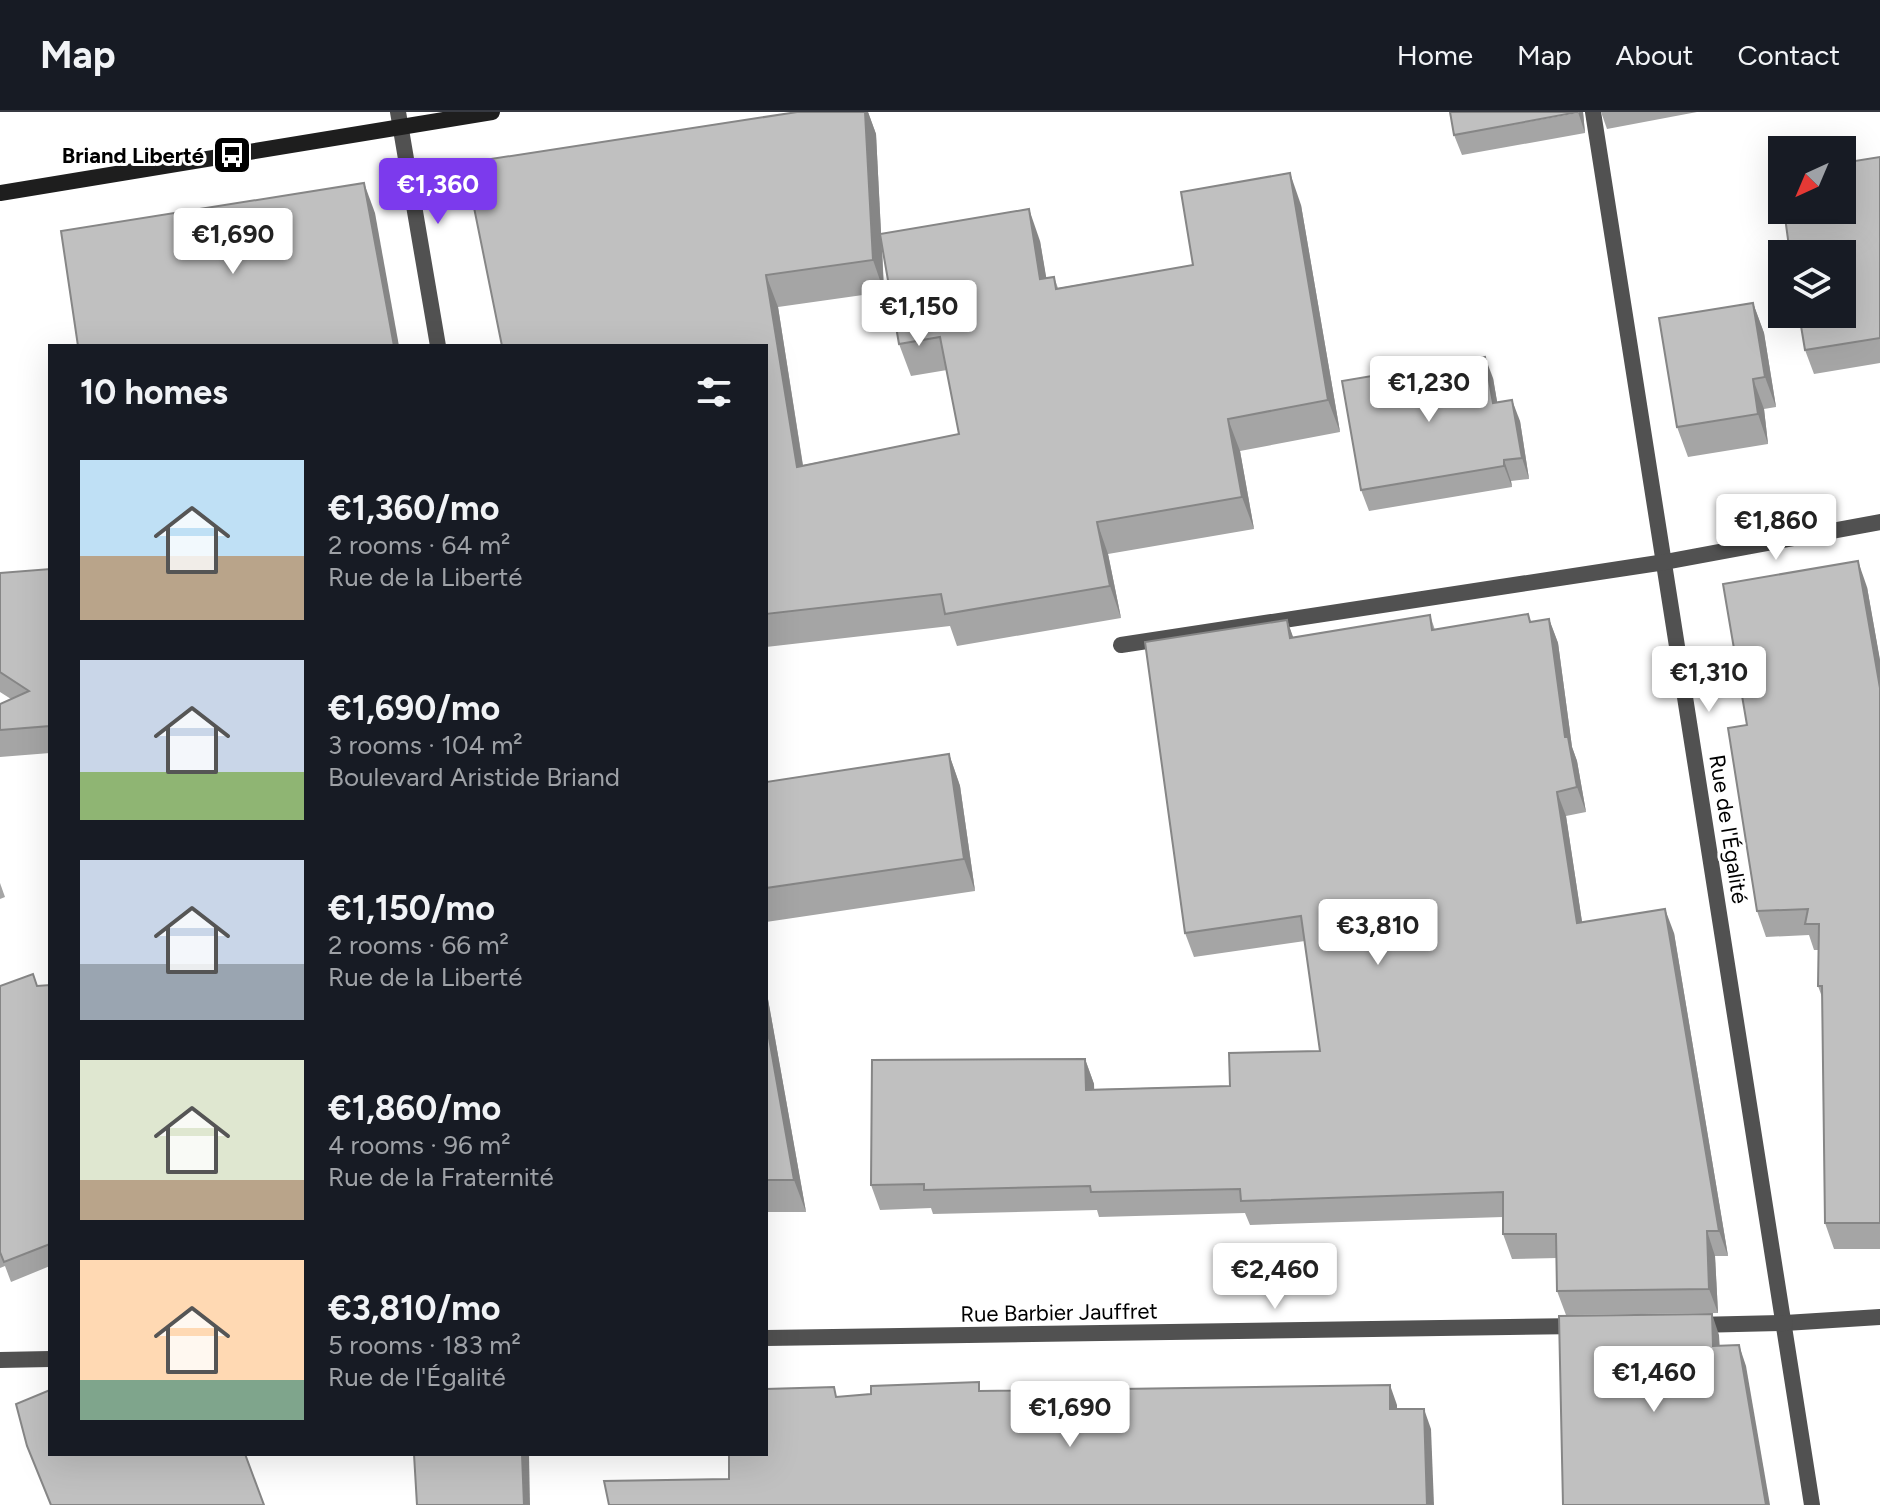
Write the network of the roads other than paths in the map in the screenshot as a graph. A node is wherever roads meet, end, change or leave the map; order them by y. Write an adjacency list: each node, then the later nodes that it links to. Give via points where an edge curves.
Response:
1 (492, 112): 3 (main road)
2 (1593, 112): 7 (street, Rue de l'Égalité)
3 (399, 120): 4 (main road); 5 (street)
4 (0, 193)
5 (438, 344)
6 (1880, 522): 7 (street)
7 (1665, 562): 8 (street); 10 (street, Rue de l'Égalité)
8 (1121, 645)
9 (1880, 1317): 10 (street)
10 (1785, 1323): 11 (street); 16 (street, Rue de l'Égalité)
11 (1673, 1325)
12 (1594, 1326): 13 (street, Rue Barbier Jauffret)
13 (768, 1338)
14 (48, 1359): 15 (street)
15 (0, 1360)
16 (1812, 1505)

